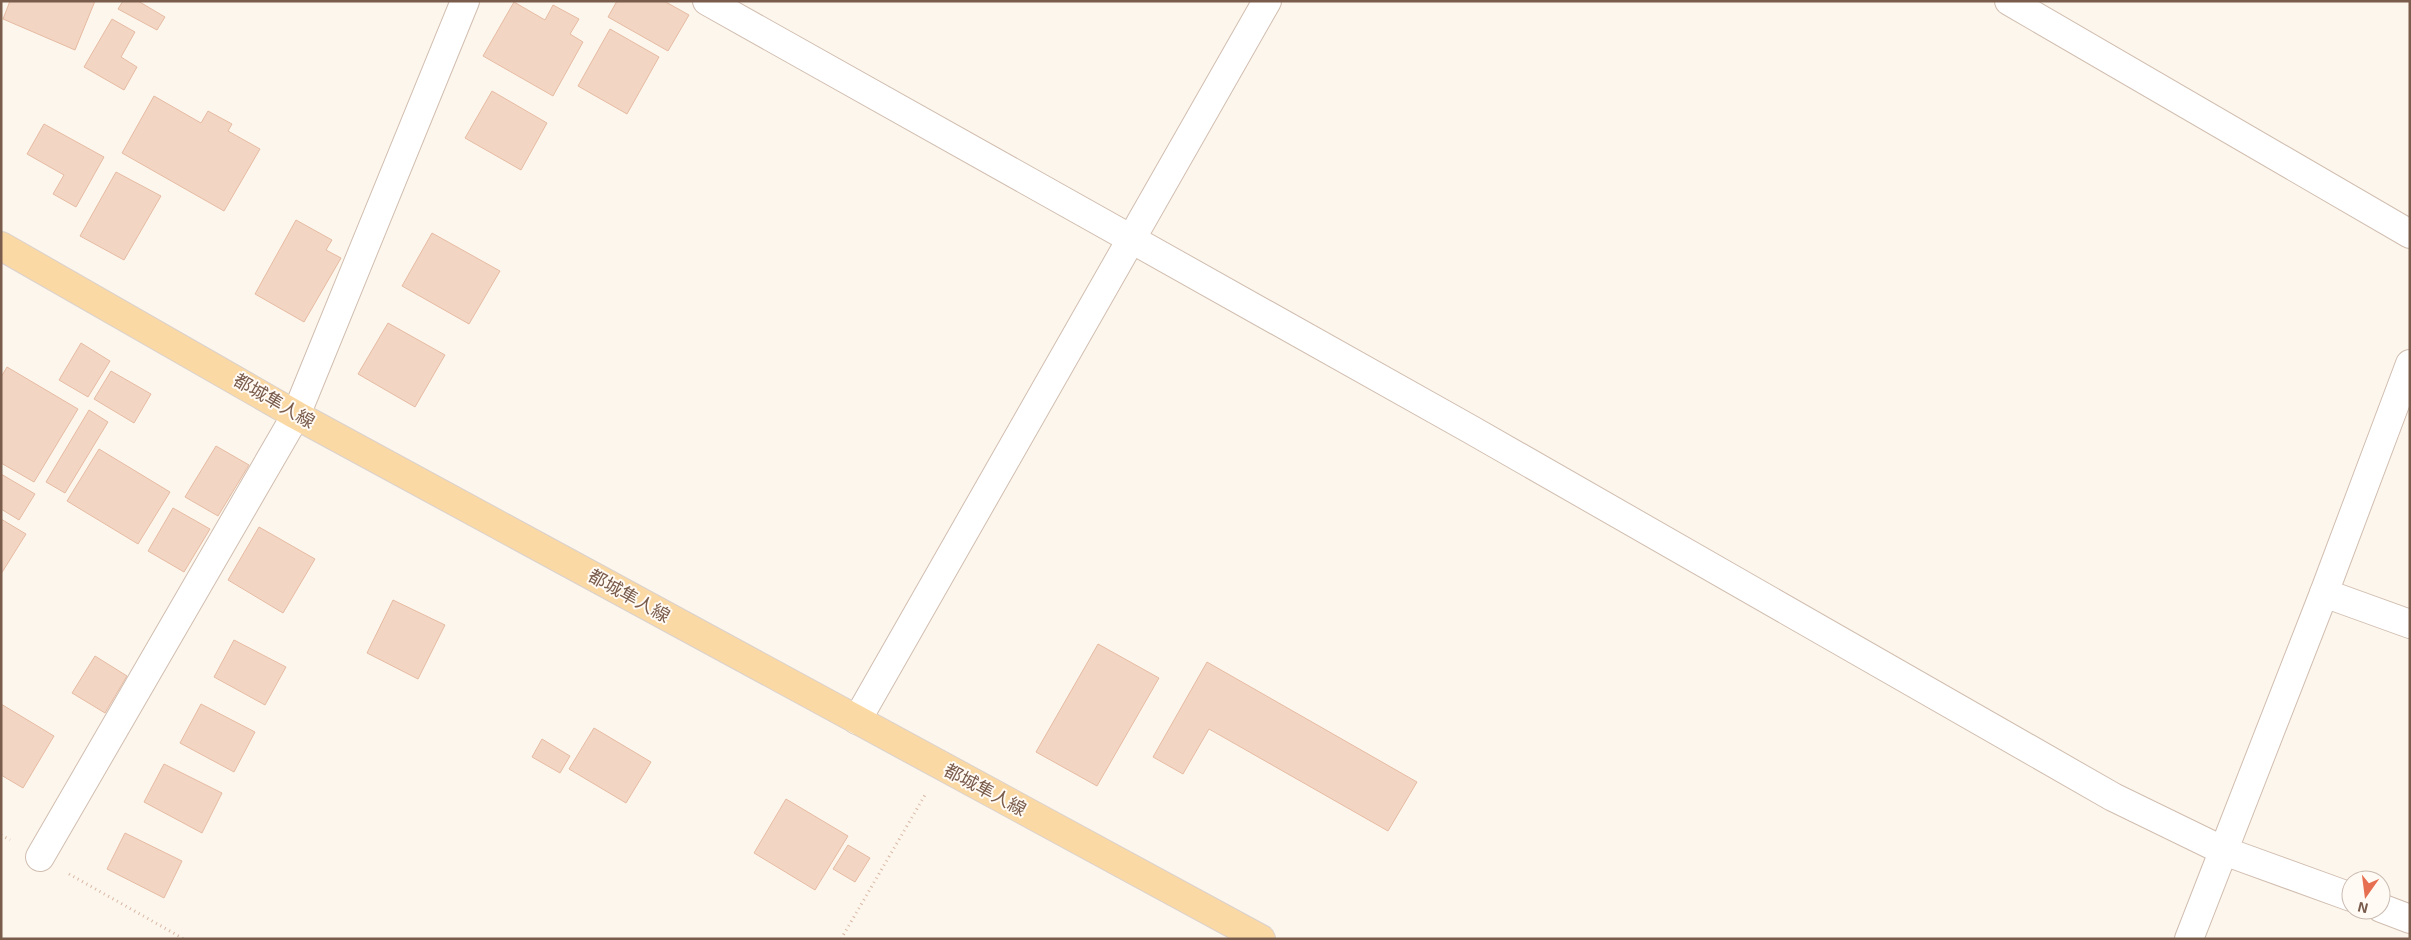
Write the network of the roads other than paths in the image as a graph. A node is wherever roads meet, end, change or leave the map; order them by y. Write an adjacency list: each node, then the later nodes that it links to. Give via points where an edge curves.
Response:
1 (465, 1): 9 (street)
2 (707, 1): 6 (street)
3 (1267, 1): 6 (street)
4 (2009, 1): 5 (street)
5 (2410, 234)
6 (1131, 240): 12 (street); 13 (street, via 1470,429 2113,797)
7 (1, 246): 9 (main road, 都城隼人線)
8 (2410, 364): 10 (street)
9 (296, 415): 12 (main road, 都城隼人線); 14 (street)
10 (2324, 593): 11 (street); 13 (street)
11 (2410, 624)
12 (857, 720): 18 (main road, 都城隼人線)
13 (2224, 851): 15 (street); 19 (street)
14 (40, 857)
15 (2341, 893)
16 (2391, 912): 17 (street)
17 (2410, 919)
18 (1261, 939)
19 (2190, 939)

